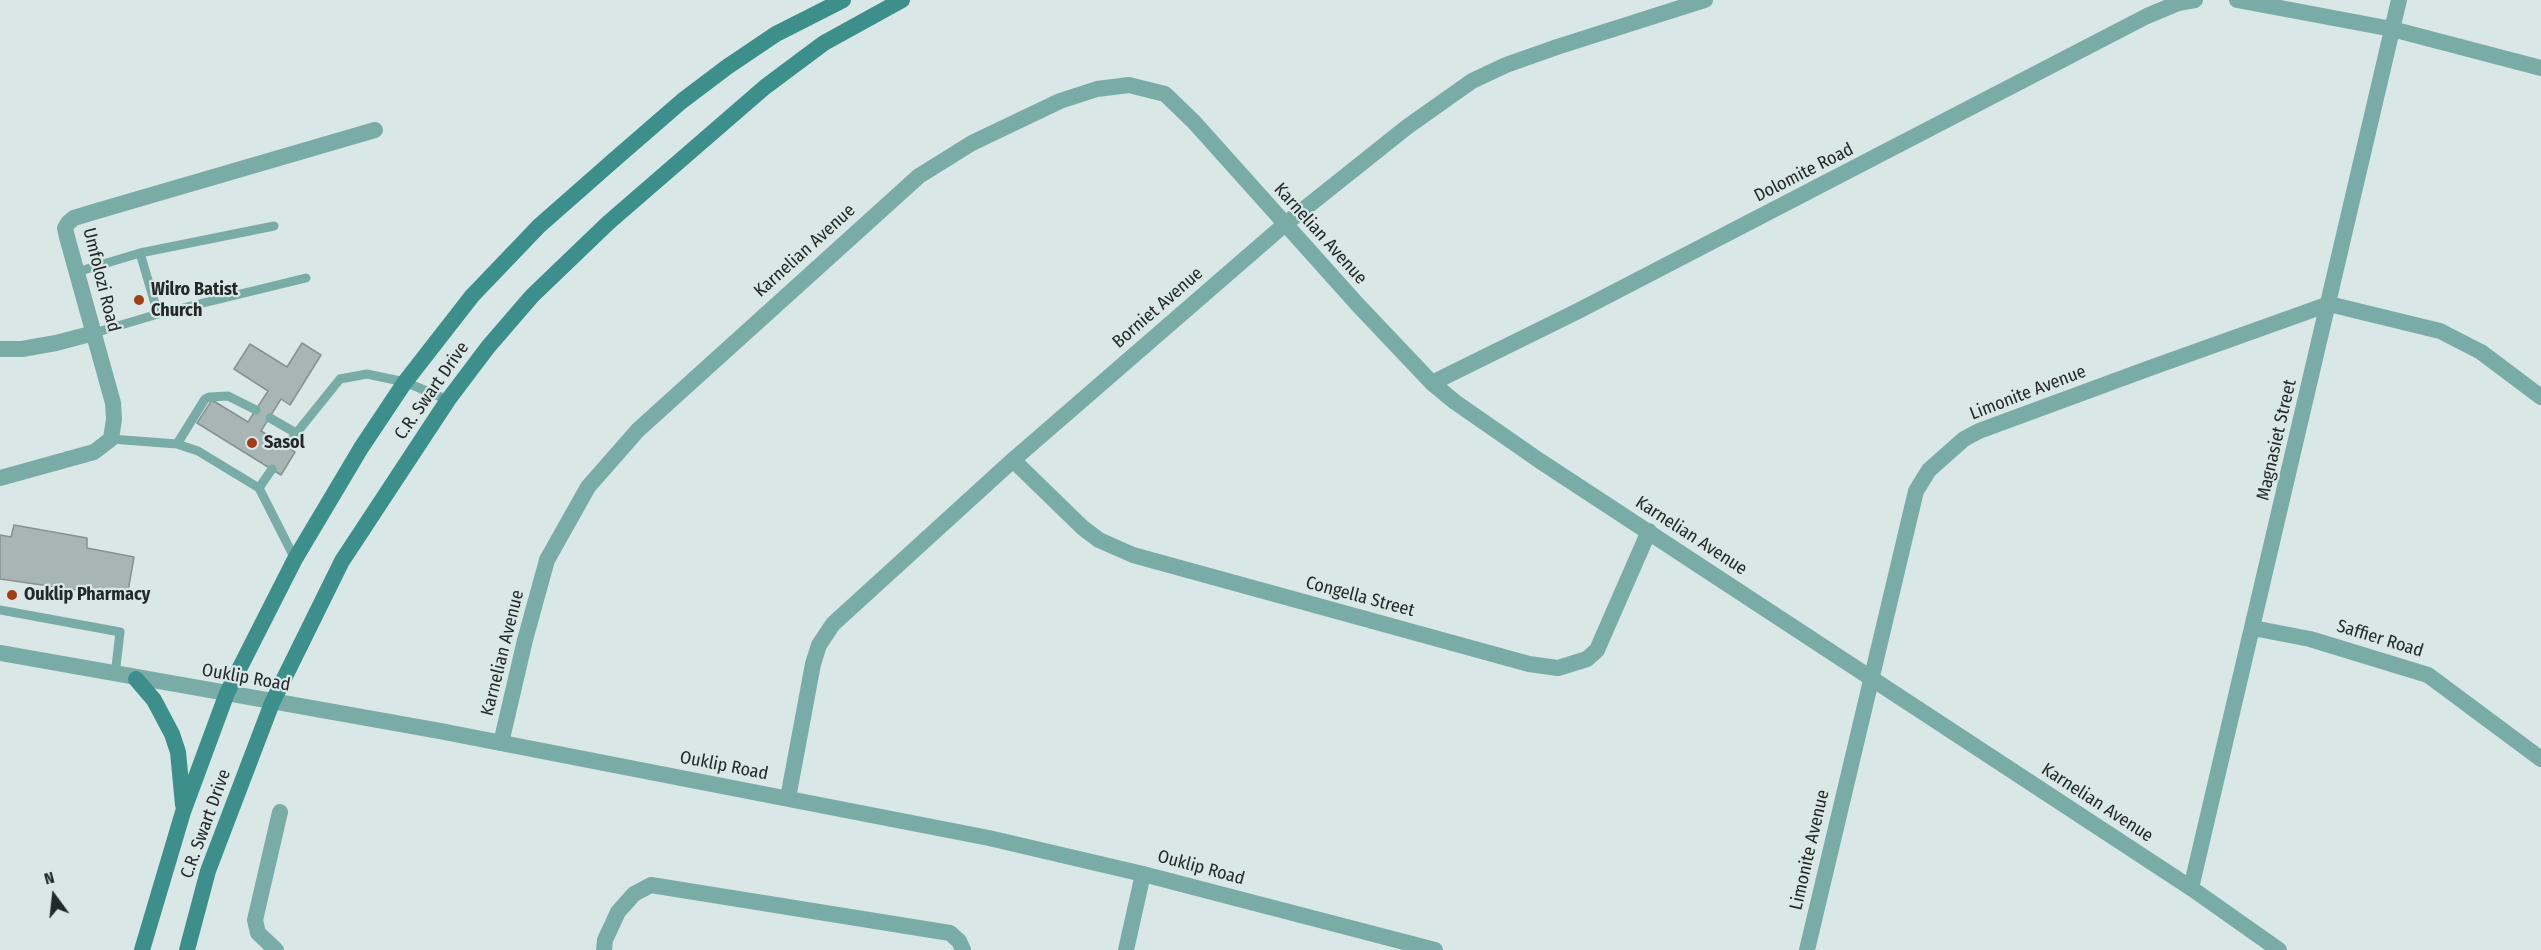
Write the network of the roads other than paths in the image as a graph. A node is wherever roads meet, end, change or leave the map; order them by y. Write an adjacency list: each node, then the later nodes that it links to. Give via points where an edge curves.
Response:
1 (843, 0): 19 (main road, C.R. Swart Drive, via 776,34 728,67 614,160 539,226 472,296)
2 (902, 0): 22 (main road, C.R. Swart Drive, via 824,43 765,87 608,224 532,296)
3 (1706, 0): 10 (street, Borniet Avenue, via 1487,73 1407,127)
4 (2195, 0): 20 (street, Dolomite Road, via 2147,16)
5 (2237, 0): 7 (street)
6 (2399, 0): 7 (street, Magnasiet Street)
7 (2392, 29): 8 (street); 15 (street, Magnasiet Street)
8 (2541, 68)
9 (375, 130): 13 (street, Umfolozi Road, via 74,218 65,228)
10 (1284, 225): 20 (street, Karnelian Avenue); 29 (street, Borniet Avenue); 43 (street, Karnelian Avenue, via 1165,94 1129,85 1097,88 1060,101 972,143 919,176 638,430 588,487 547,560)
11 (274, 226): 12 (lane)
12 (140, 253): 13 (lane); 16 (lane)
13 (77, 272): 17 (street, Umfolozi Road)
14 (306, 278): 16 (lane)
15 (2329, 304): 21 (street, via 2440,331 2488,357); 36 (street, Magnasiet Street); 39 (street, Limonite Avenue, via 1964,439 1937,461 1916,491)
16 (158, 314): 17 (lane)
17 (94, 333): 18 (street, via 22,349); 26 (street, Umfolozi Road, via 112,403)
18 (0, 349)
19 (405, 382): 22 (lane); 25 (lane, via 368,374 340,379); 34 (main road, C.R. Swart Drive)
20 (1432, 383): 33 (street, Karnelian Avenue, via 1540,461)
21 (2541, 397)
22 (448, 400): 42 (main road, C.R. Swart Drive, via 342,561)
23 (256, 410): 27 (lane, via 228,396 209,397)
24 (270, 418): 25 (lane)
25 (296, 433): 28 (lane)
26 (111, 439): 27 (lane); 31 (street, via 94,452)
27 (177, 444): 32 (lane, via 198,451)
28 (286, 446)
29 (1013, 460): 33 (street, Congella Street, via 1083,528 1133,555 1529,664 1558,668 1587,659 1597,650); 45 (street, Borniet Avenue, via 825,635 813,664)
30 (272, 470): 32 (lane)
31 (0, 478)
32 (259, 488): 34 (lane)
33 (1649, 531): 39 (street, Karnelian Avenue)
34 (295, 559): 41 (main road, C.R. Swart Drive)
35 (0, 610): 38 (lane, via 120,632)
36 (2253, 628): 44 (street, Saffier Road, via 2310,639 2428,675); 49 (street, Magnasiet Street)
37 (0, 653): 38 (street, Ouklip Road)
38 (115, 675): 40 (street, Ouklip Road)
39 (1871, 677): 49 (street, Karnelian Avenue); 57 (street, Limonite Avenue)
40 (136, 679): 41 (street, Ouklip Road); 46 (main road, via 154,700 172,734 180,768)
41 (227, 693): 42 (street, Ouklip Road); 46 (main road, C.R. Swart Drive)
42 (272, 703): 43 (street, Ouklip Road); 51 (main road, C.R. Swart Drive, via 208,871)
43 (501, 743): 45 (street, Ouklip Road)
44 (2541, 759)
45 (788, 798): 48 (street, Ouklip Road)
46 (183, 812): 50 (main road, C.R. Swart Drive)
47 (280, 812): 52 (street, via 255,920 258,933)
48 (1143, 874): 55 (street); 56 (street, Ouklip Road)
49 (2191, 888): 58 (street, Karnelian Avenue)
50 (142, 950)
51 (187, 950)
52 (276, 950)
53 (604, 950): 54 (street, via 618,912 634,894 651,885 950,933)
54 (963, 950)
55 (1126, 950)
56 (1435, 950)
57 (1806, 950)
58 (2278, 950)

